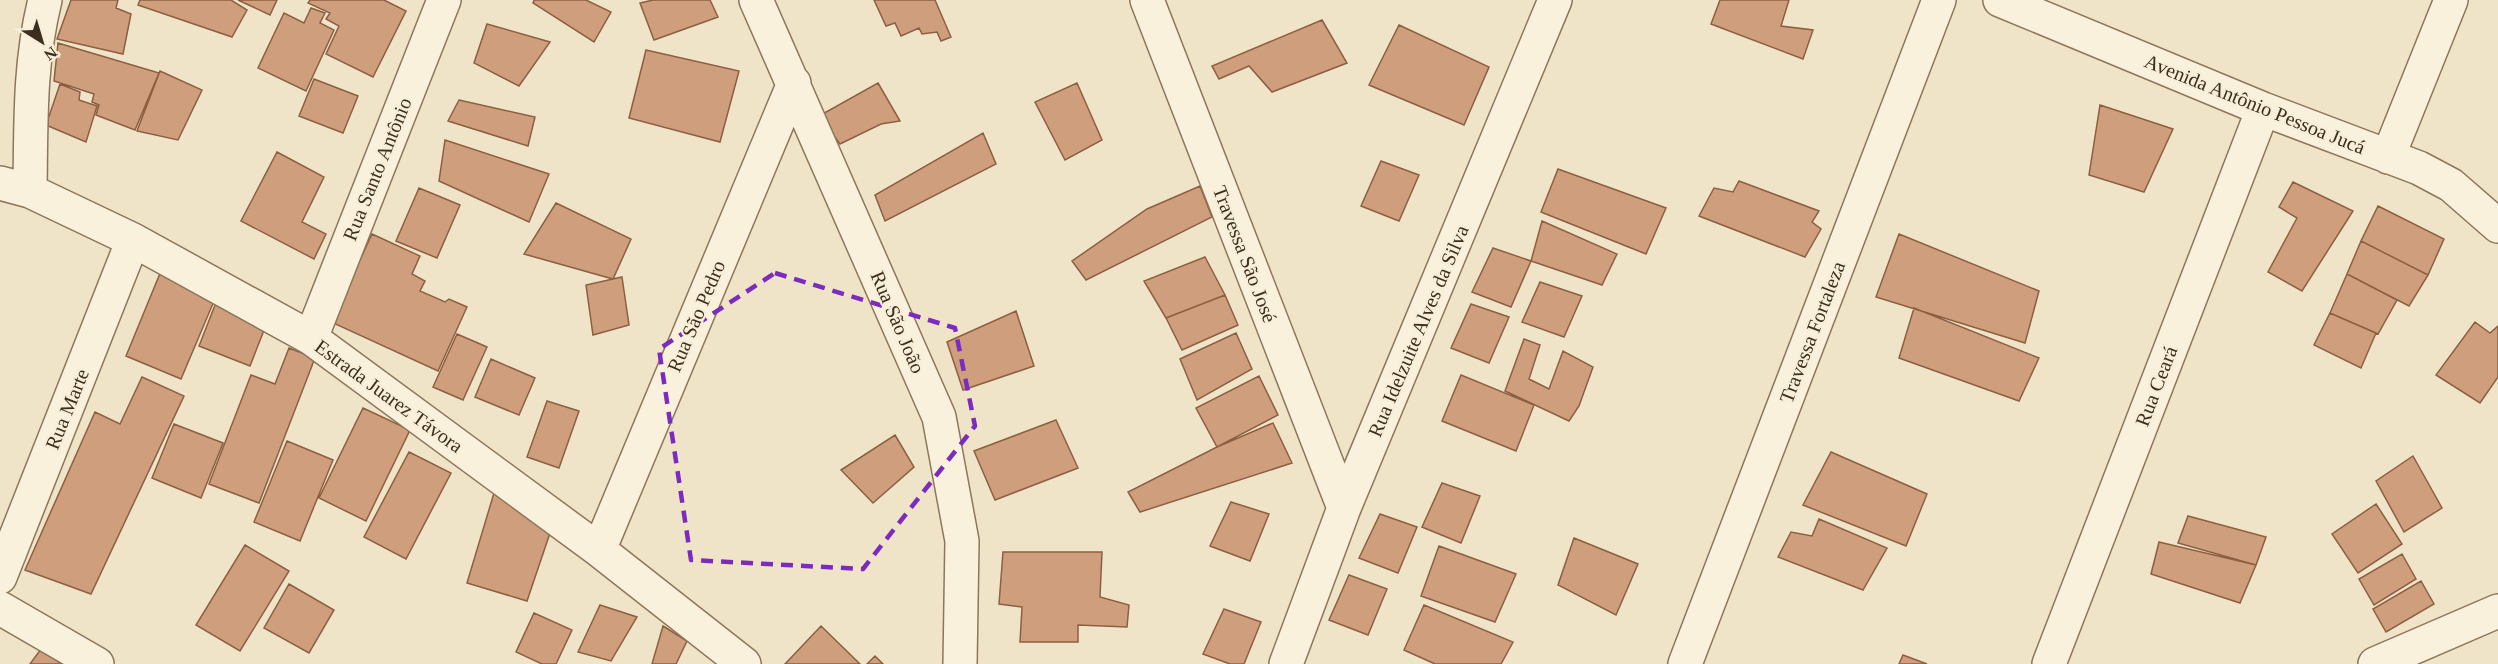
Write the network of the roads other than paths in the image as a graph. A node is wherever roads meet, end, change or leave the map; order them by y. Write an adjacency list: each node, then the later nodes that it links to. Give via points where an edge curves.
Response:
1 (45, 0): 12 (street)
2 (444, 0): 15 (street, Rua Santo Antônio)
3 (756, 0): 9 (street, Rua São João)
4 (1147, 0): 16 (street, Travessa São José)
5 (1555, 0): 16 (street, Rua Idelzuite Alves da Silva)
6 (1939, 0): 25 (street, Travessa Fortaleza)
7 (2000, 0): 10 (street, Avenida Antônio Pessoa Jucá)
8 (2451, 0): 11 (street)
9 (794, 83): 17 (street, Rua São Pedro); 23 (street, Rua São João, via 939,417 962,541)
10 (2263, 109): 11 (street, Avenida Antônio Pessoa Jucá); 26 (street, Rua Ceará)
11 (2388, 157): 13 (street, Avenida Antônio Pessoa Jucá, via 2451,185)
12 (15, 187): 14 (street, Estrada Juarez Távora)
13 (2498, 226)
14 (133, 240): 15 (street, Estrada Juarez Távora); 18 (street, Rua Marte)
15 (310, 338): 17 (street, Estrada Juarez Távora)
16 (1344, 508): 24 (street, Rua Idelzuite Alves da Silva)
17 (599, 550): 22 (street, Estrada Juarez Távora)
18 (0, 577)
19 (0, 608): 21 (street)
20 (2498, 611): 27 (street)
21 (97, 664)
22 (744, 664)
23 (960, 664)
24 (1287, 664)
25 (1684, 664)
26 (2049, 664)
27 (2375, 664)

